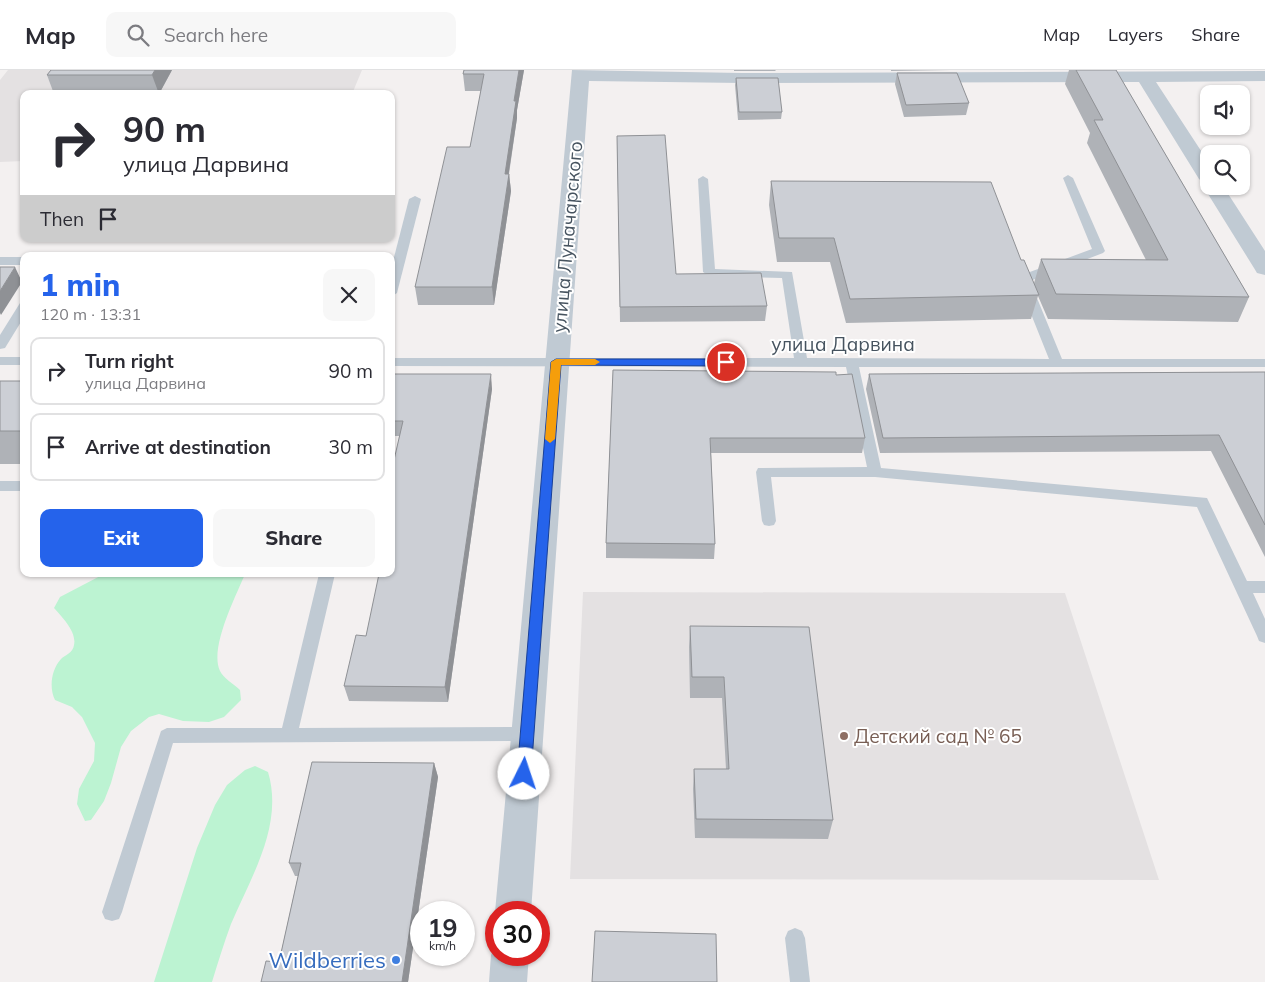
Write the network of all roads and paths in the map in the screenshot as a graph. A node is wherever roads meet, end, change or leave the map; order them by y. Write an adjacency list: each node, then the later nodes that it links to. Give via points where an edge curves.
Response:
1 (580, 73): 2 (street, via 742,78); 19 (street, улица Луначарского)
2 (1142, 73): 3 (street); 4 (street)
3 (1265, 76)
4 (1200, 165)
5 (1068, 178): 22 (lane, via 1099,251 1023,279)
6 (703, 179): 21 (lane, via 710,272 788,274)
7 (1220, 195): 9 (street)
8 (415, 199): 13 (lane)
9 (1258, 246): 12 (street)
10 (0, 262): 11 (lane)
11 (20, 262)
12 (1265, 268)
13 (395, 277)
14 (20, 312): 15 (lane)
15 (0, 345)
16 (0, 361): 17 (lane)
17 (20, 361)
18 (395, 362): 19 (lane, улица Дарвина)
19 (556, 362): 21 (lane, улица Дарвина); 32 (street, улица Луначарского)
20 (852, 362): 21 (lane, улица Дарвина); 22 (lane, улица Дарвина); 24 (lane)
21 (801, 363)
22 (1057, 363): 23 (lane, улица Дарвина)
23 (1265, 364)
24 (875, 472): 27 (lane, via 763,472); 29 (lane, via 1202,502)
25 (0, 486): 26 (lane)
26 (20, 486)
27 (769, 521)
28 (325, 577): 33 (lane)
29 (1242, 587): 30 (lane); 31 (lane)
30 (1265, 587)
31 (1265, 636)
32 (527, 734): 33 (lane); 34 (street, улица Луначарского)
33 (289, 735): 35 (lane, via 167,736)
34 (514, 901)
35 (112, 912)
36 (796, 938): 39 (lane)
37 (509, 966): 38 (street)
38 (508, 982)
39 (800, 982)

